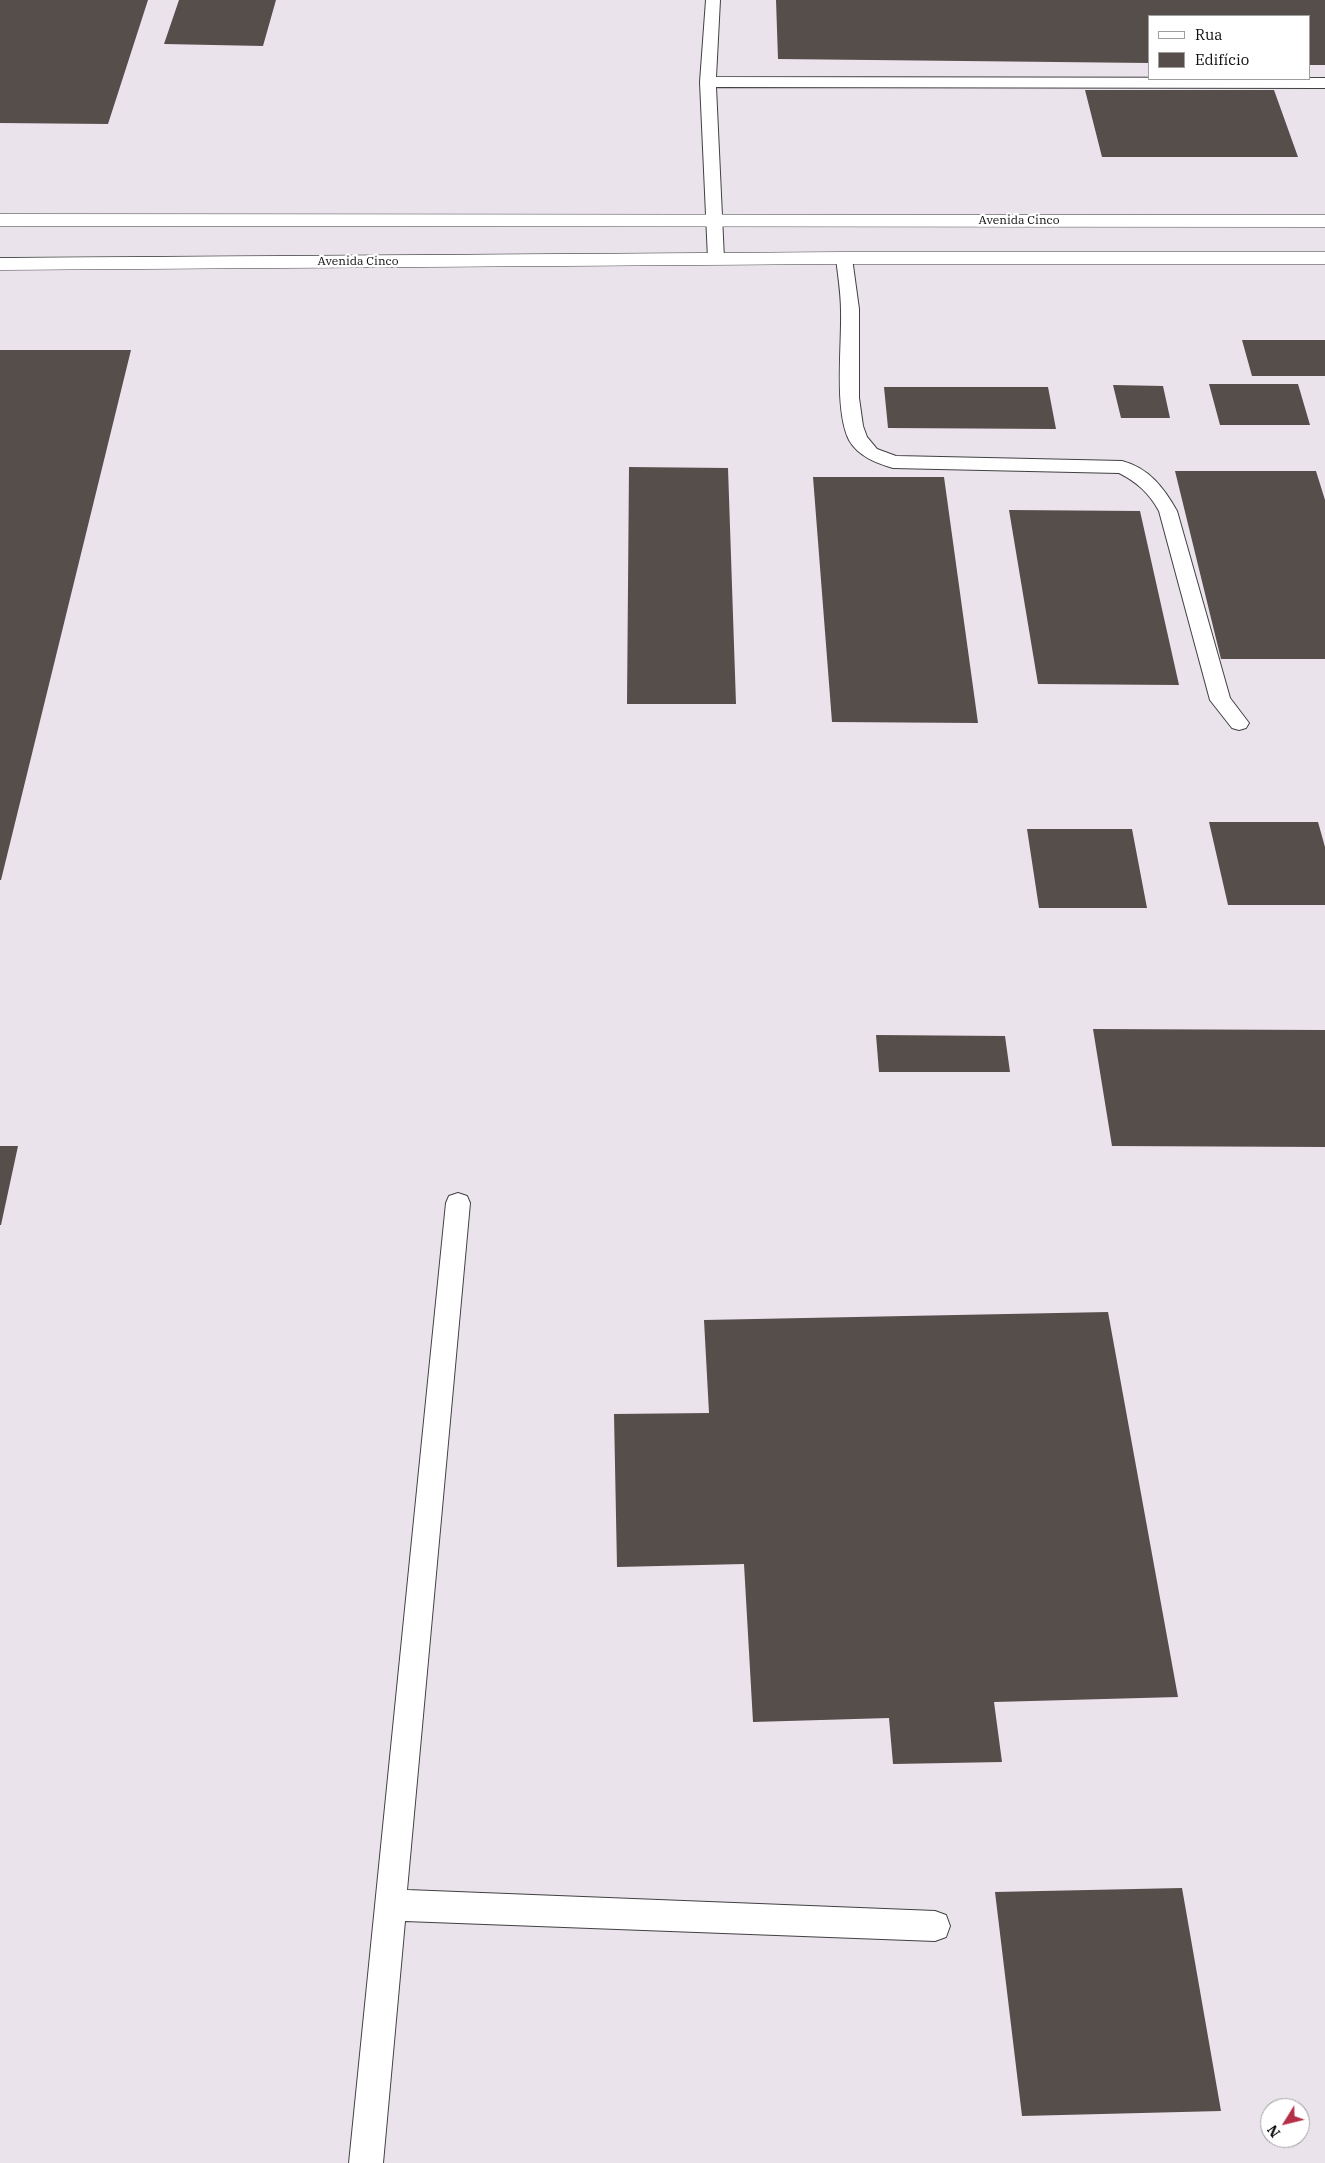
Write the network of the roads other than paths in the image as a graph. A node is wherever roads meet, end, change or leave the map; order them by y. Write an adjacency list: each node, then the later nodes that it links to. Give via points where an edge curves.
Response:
1 (713, 0): 2 (lane)
2 (708, 82): 3 (lane); 5 (lane)
3 (1325, 83)
4 (0, 220): 5 (street, Avenida Cinco)
5 (713, 221): 6 (street, Avenida Cinco); 9 (lane)
6 (1325, 221)
7 (844, 258): 8 (street, Avenida Cinco); 9 (street, Avenida Cinco); 11 (lane, via 851,318 850,398 858,439 871,453 893,462 1122,467 1143,478 1155,488 1168,511 1220,700)
8 (1325, 258)
9 (716, 259): 10 (street, Avenida Cinco)
10 (0, 264)
11 (1239, 723)
12 (458, 1202): 13 (lane)
13 (390, 1905): 14 (lane); 15 (lane)
14 (935, 1926)
15 (366, 2163)

